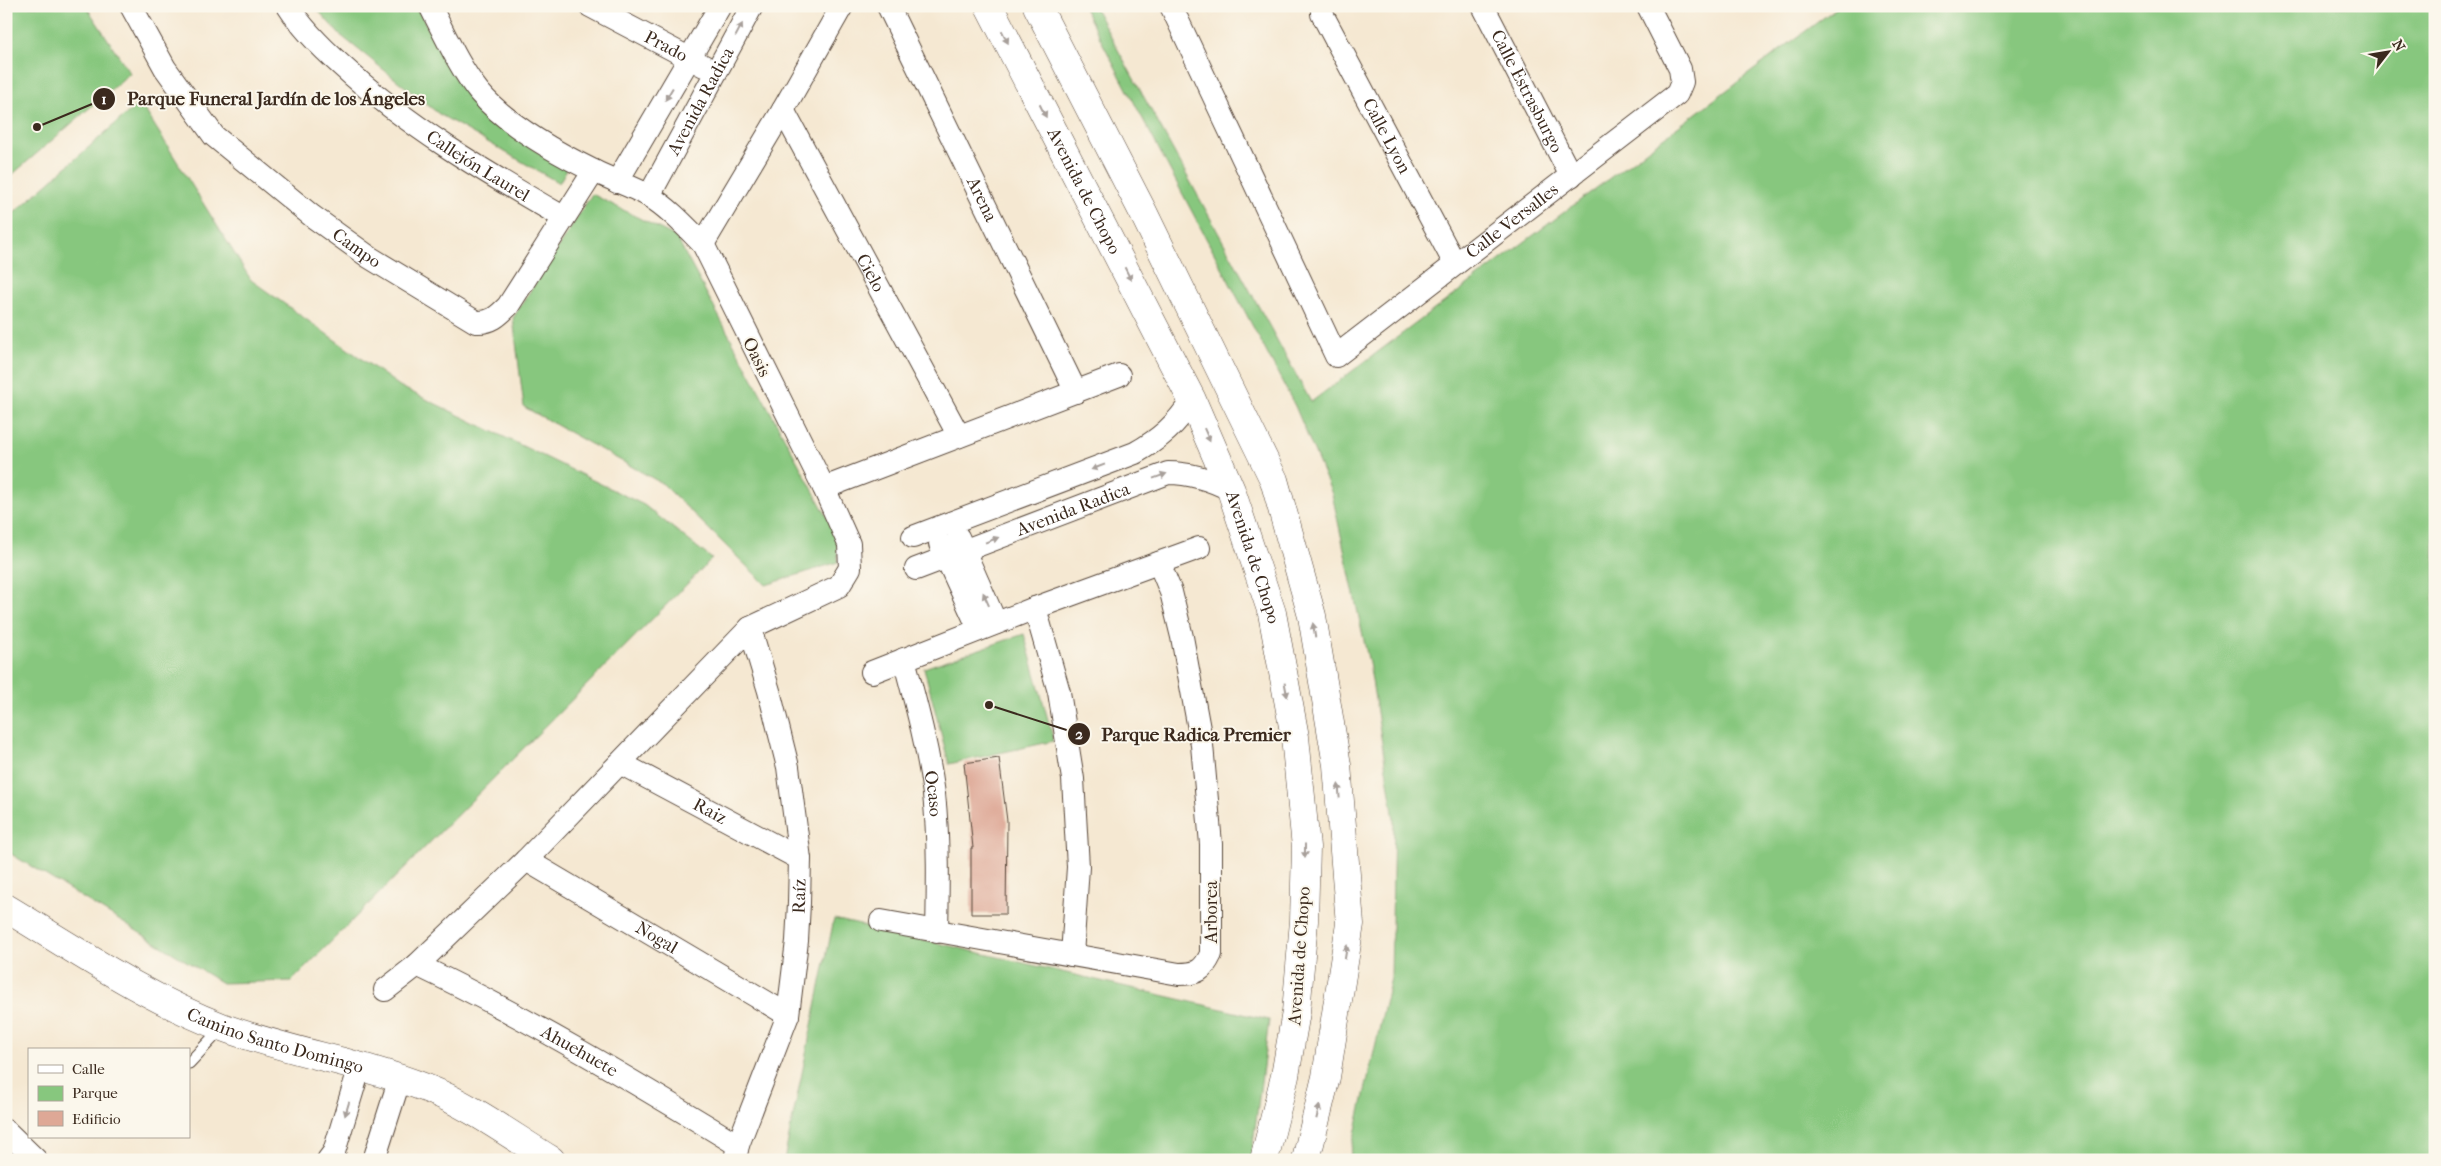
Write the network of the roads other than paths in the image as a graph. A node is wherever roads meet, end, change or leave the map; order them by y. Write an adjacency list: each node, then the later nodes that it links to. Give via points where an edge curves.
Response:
1 (131, 6): 24 (street, Campo, via 165,68 214,136 312,216 369,257 476,322 486,323 501,312)
2 (288, 6): 24 (street, Callejón Laurel, via 344,68 422,132)
3 (430, 6): 19 (street, Oasis, via 480,92 505,116 532,135)
4 (590, 6): 15 (street, Prado)
5 (720, 6): 16 (street, Avenida Radica)
6 (752, 6): 17 (street, Avenida Radica, one-way to 6)
7 (842, 6): 18 (street)
8 (888, 6): 29 (street, Arena)
9 (989, 6): 25 (street, Avenida de Chopo, one-way to 25)
10 (1037, 6): 23 (street)
11 (1171, 6): 27 (street, Calle Versalles, via 1336,356)
12 (1322, 6): 27 (street, Calle Lyon, via 1322,14)
13 (1483, 6): 20 (street, Calle Estrasburgo)
14 (1648, 6): 20 (street, Calle Versalles, via 1680,69 1682,82 1677,94)
15 (615, 12): 16 (street, Prado)
16 (690, 59): 17 (street, Prado); 21 (street, Avenida Radica, one-way to 21)
17 (716, 72): 22 (street, Avenida Radica)
18 (784, 110): 26 (street); 31 (street, Cielo)
19 (594, 171): 21 (street, Oasis); 24 (street, Campo)
20 (1571, 176): 27 (street, Calle Versalles)
21 (617, 182): 22 (street, Oasis)
22 (649, 196): 26 (street, Oasis, via 678,218)
23 (1143, 212): 25 (street); 64 (street, one-way to 23, via 1326,1077 1350,924 1336,765 1312,616 1274,480)
24 (563, 217)
25 (1105, 231): 30 (street, Avenida de Chopo, one-way to 30)
26 (703, 244): 32 (street, Oasis)
27 (1455, 264)
28 (1120, 375): 29 (street)
29 (1076, 392): 31 (street)
30 (1192, 400): 33 (street, Avenida de Chopo, one-way to 33); 35 (street, Avenida Radica, one-way to 35, via 1170,430 1135,453 933,530)
31 (960, 436): 32 (street)
32 (824, 488): 40 (street, Oasis, via 849,544 850,568 839,586)
33 (1231, 490): 35 (street, Avenida Radica, one-way to 33, via 1168,473 1202,477); 63 (street, Avenida de Chopo, one-way to 63, via 1272,613 1295,737 1306,847 1296,1012 1285,1076)
34 (1199, 548): 36 (street)
35 (955, 554): 37 (street, Avenida Radica); 39 (street)
36 (1159, 563): 38 (street); 49 (street, Arborea, via 1171,592 1182,637 1202,745 1211,844 1211,954 1199,971 1179,974)
37 (916, 569)
38 (1035, 608): 39 (street); 49 (street, via 1059,692 1073,779 1078,867)
39 (988, 626): 41 (street)
40 (750, 628): 43 (street); 44 (street, Raíz, via 788,767)
41 (904, 659): 42 (street); 48 (street, Ocaso, via 922,726 934,794 939,862)
42 (872, 672)
43 (620, 763): 44 (street, Raiz); 45 (street)
44 (800, 859): 52 (street, Raíz, via 797,941)
45 (526, 860): 50 (street); 52 (street, Nogal)
46 (6, 908): 53 (street, Camino Santo Domingo, via 158,997)
47 (881, 921): 48 (street, Arborea)
48 (937, 932): 49 (street, Arborea)
49 (1072, 955)
50 (417, 965): 51 (street); 58 (street, Ahuehuete, via 494,1002 583,1052)
51 (385, 990)
52 (788, 1016): 58 (street, Raíz)
53 (223, 1027): 54 (lane); 55 (street, Camino Santo Domingo, via 301,1052)
54 (190, 1062)
55 (360, 1066): 56 (street, Camino Santo Domingo); 60 (street, one-way to 60, via 334,1152)
56 (400, 1078): 61 (street); 62 (street, Camino Santo Domingo, via 471,1111)
57 (6, 1131): 59 (street)
58 (736, 1152)
59 (36, 1160)
60 (328, 1160)
61 (374, 1160)
62 (551, 1160)
63 (1264, 1160)
64 (1306, 1160)

